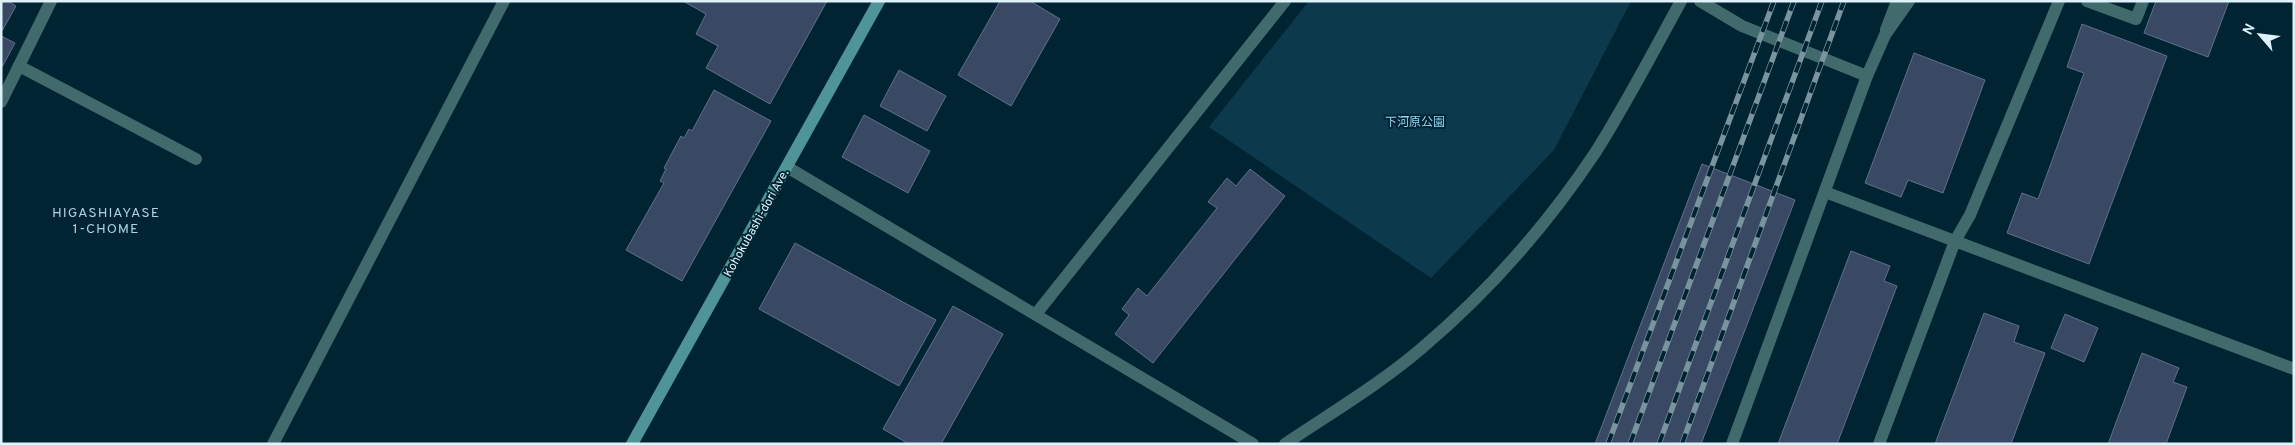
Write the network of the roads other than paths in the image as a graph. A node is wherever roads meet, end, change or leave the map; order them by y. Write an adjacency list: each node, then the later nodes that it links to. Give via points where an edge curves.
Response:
1 (51, 1): 13 (street)
2 (504, 1): 22 (street)
3 (879, 1): 17 (main road, Kohokubashi-dori Ave.)
4 (1285, 1): 20 (street)
5 (1680, 1): 25 (street, via 1631,94 1594,153 1556,208 1510,262 1421,349)
6 (1700, 1): 14 (street, via 1742,26)
7 (1897, 1): 12 (street)
8 (1909, 1): 12 (street)
9 (2059, 1): 19 (street, via 1970,215)
10 (2088, 1): 11 (street, via 2136,19)
11 (2143, 1)
12 (1885, 35): 14 (street)
13 (19, 66): 15 (street); 16 (street)
14 (1866, 76): 18 (street)
15 (1, 102)
16 (196, 159)
17 (787, 167): 20 (street); 23 (main road, Kohokubashi-dori Ave.)
18 (1825, 192): 19 (street); 26 (street)
19 (1955, 241): 21 (street); 27 (street)
20 (1036, 314): 24 (street)
21 (2294, 369)
22 (273, 444)
23 (632, 444)
24 (1253, 444)
25 (1285, 444)
26 (1732, 444)
27 (1879, 444)

